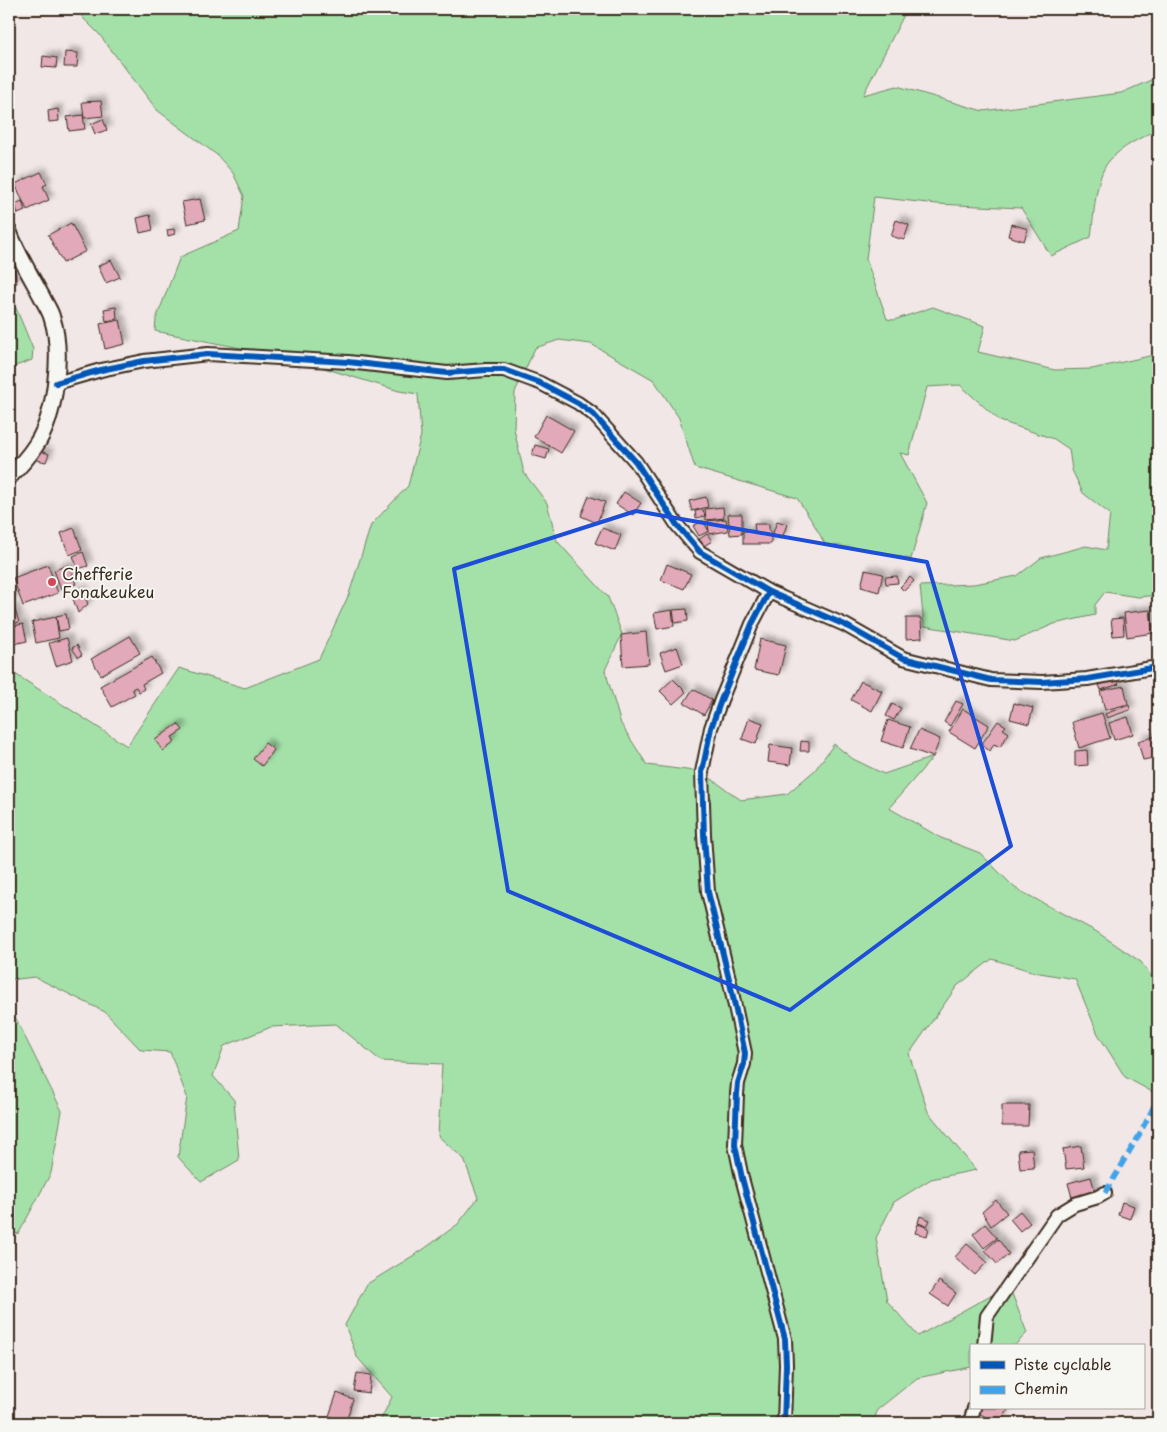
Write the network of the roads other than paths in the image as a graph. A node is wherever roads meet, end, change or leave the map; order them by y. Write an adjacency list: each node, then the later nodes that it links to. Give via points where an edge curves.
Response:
1 (9, 232): 2 (street, via 52,317 56,336)
2 (56, 383): 3 (street, via 46,425 37,444); 4 (street, via 144,361 208,354 348,362 447,373 504,370 540,383 593,414 636,462 677,525 700,552)
3 (9, 477)
4 (769, 592): 5 (street, via 845,625 903,658 991,680 1042,682 1087,679); 9 (street, via 752,624 721,700 711,728 702,772 708,892 745,1053 738,1083 735,1145 785,1339)
5 (1158, 667)
6 (1105, 1193): 7 (street, via 1057,1215 987,1316)
7 (984, 1344)
8 (973, 1410): 10 (street)
9 (784, 1423)
10 (970, 1423)

